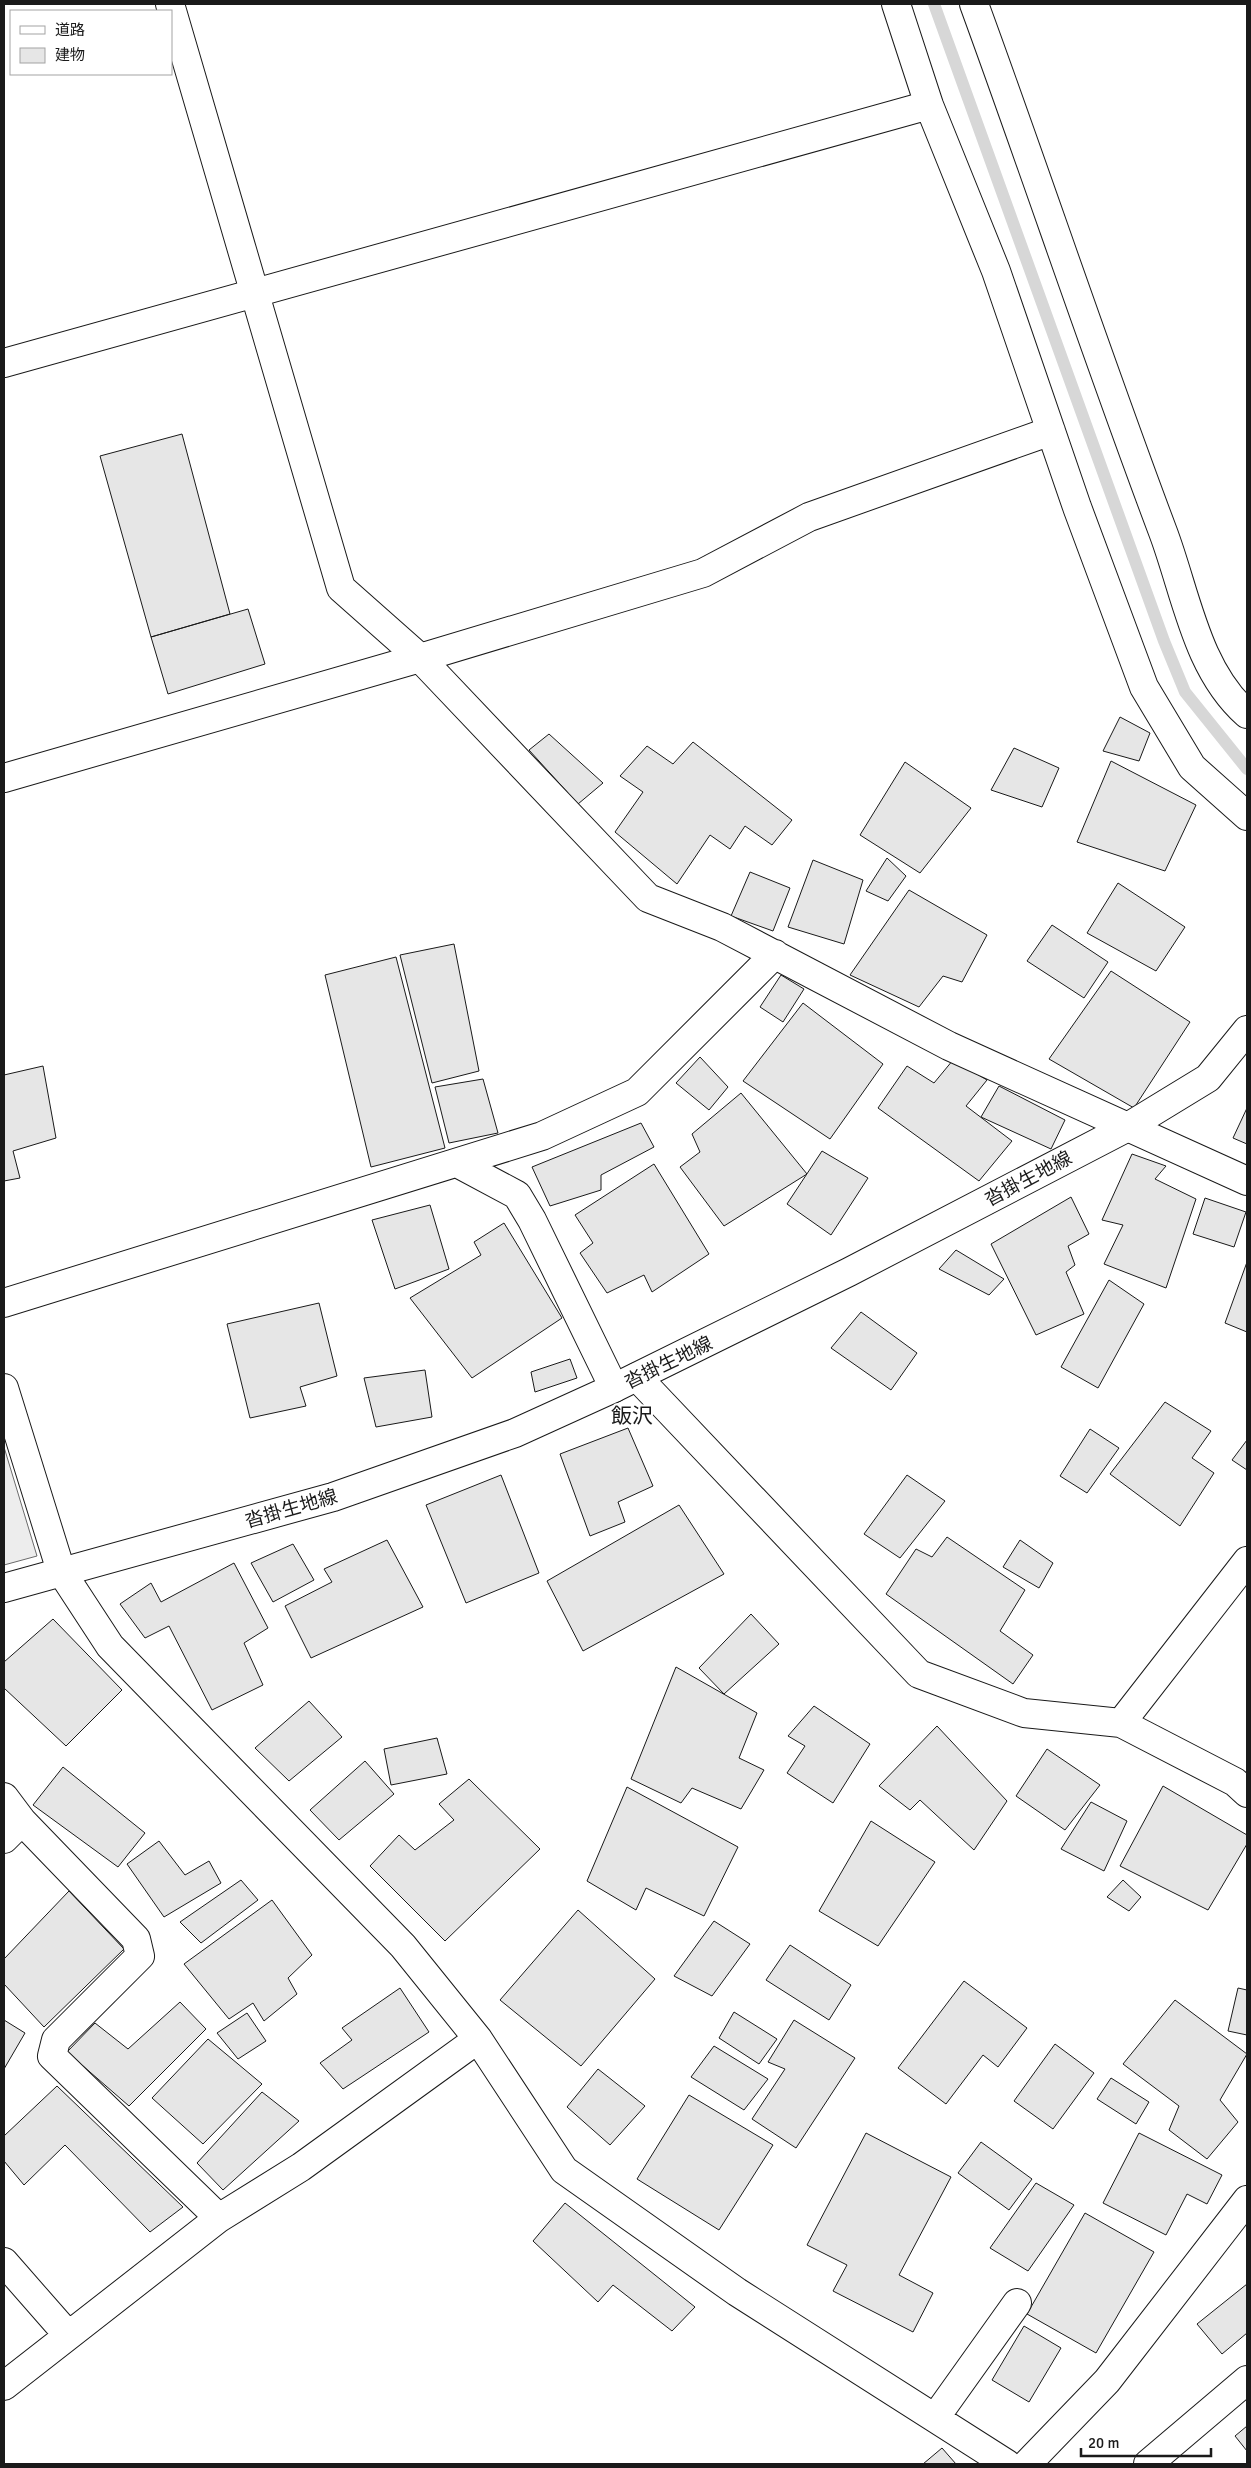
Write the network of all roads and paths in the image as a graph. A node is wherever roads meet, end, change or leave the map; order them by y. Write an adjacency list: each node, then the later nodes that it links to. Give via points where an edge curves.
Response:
1 (896, 4): 4 (street)
2 (974, 4): 9 (street, via 1108,386 1176,567 1201,647 1230,699)
3 (172, 11): 5 (street)
4 (929, 105): 5 (street); 7 (street, via 996,271)
5 (254, 292): 6 (street); 8 (street, via 341,588)
6 (4, 364)
7 (1051, 431): 8 (street, via 809,517 704,572); 11 (street, via 1144,687 1192,767)
8 (420, 658): 10 (street); 12 (street, via 648,898 722,927)
9 (1247, 714)
10 (4, 778)
11 (1247, 816)
12 (775, 954): 14 (street, via 949,1046); 15 (street, via 637,1092 542,1136)
13 (1247, 1030): 14 (street, 沓掛生地線, via 1208,1078)
14 (1126, 1128): 16 (street); 18 (street, 沓掛生地線)
15 (457, 1163): 17 (street); 18 (street, via 517,1195)
16 (1247, 1181)
17 (4, 1302)
18 (626, 1383): 21 (street, 沓掛生地線, via 515,1433 333,1497); 23 (street, via 919,1674 1024,1713)
19 (4, 1388): 21 (street)
20 (1247, 1561): 23 (street)
21 (61, 1571): 22 (street, 沓掛生地線); 27 (street, via 110,1646 402,1946)
22 (4, 1588)
23 (1121, 1723): 24 (street, via 1235,1782)
24 (1247, 1793)
25 (4, 1797): 26 (street)
26 (13, 1830): 29 (street, via 136,1939 140,1956 56,2040 52,2056)
27 (478, 2039): 29 (street, via 301,2167); 35 (street, via 564,2170 737,2292)
28 (1247, 2200): 37 (street, via 1107,2381)
29 (219, 2218): 32 (street)
30 (4, 2262): 32 (street)
31 (1017, 2303): 35 (street)
32 (68, 2335): 34 (street)
33 (1247, 2380): 38 (street)
34 (4, 2386)
35 (935, 2418): 36 (street)
36 (1007, 2464)
37 (1027, 2464)
38 (1148, 2464)

